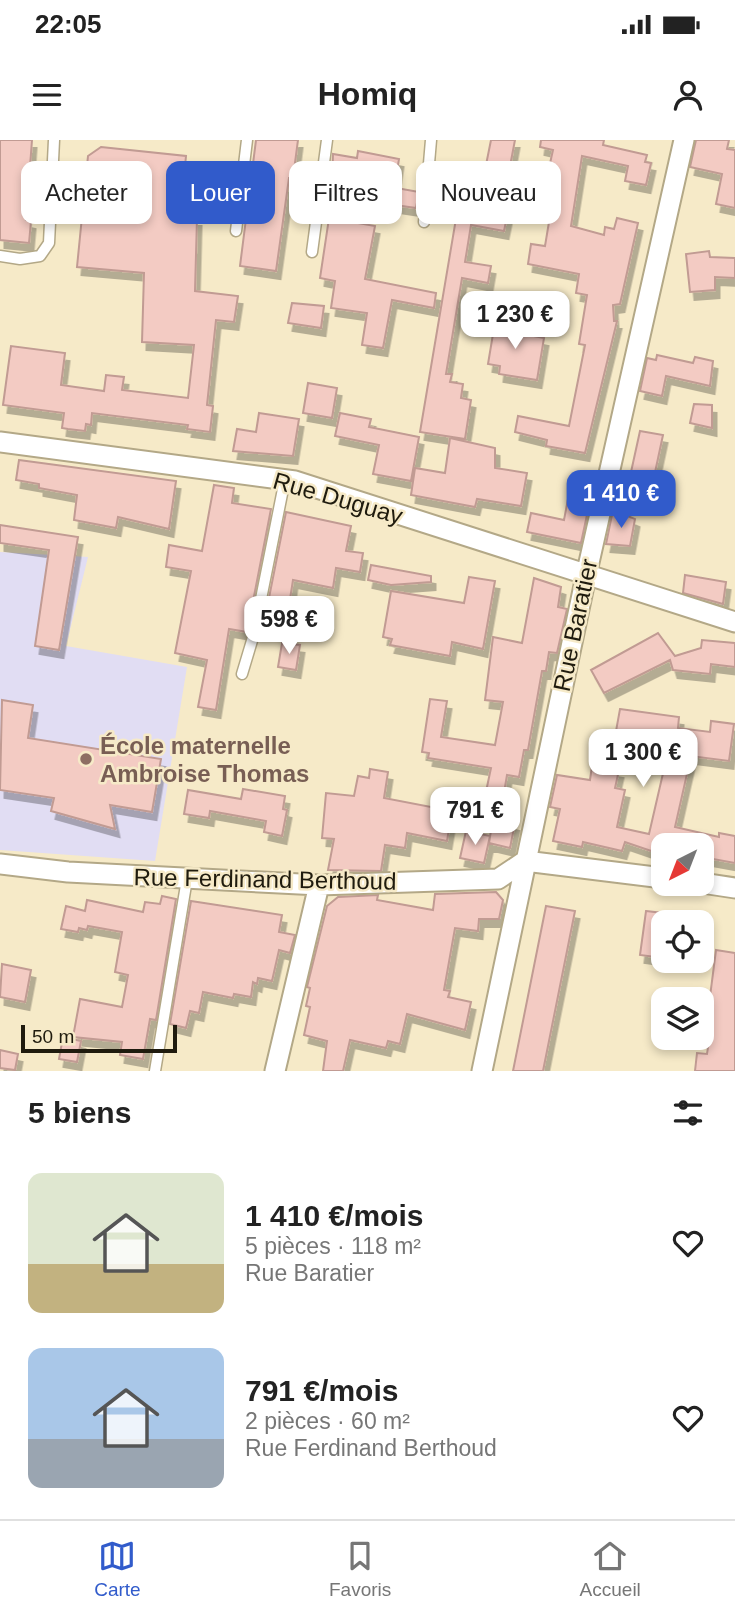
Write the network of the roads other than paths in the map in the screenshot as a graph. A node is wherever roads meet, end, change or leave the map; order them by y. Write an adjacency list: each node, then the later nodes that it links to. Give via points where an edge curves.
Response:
1 (54, 140): 9 (lane, via 49,243 40,256)
2 (247, 140): 7 (lane)
3 (327, 140): 8 (lane)
4 (431, 140): 6 (lane)
5 (684, 140): 12 (street, Rue Baratier)
6 (429, 161)
7 (236, 231)
8 (312, 252)
9 (0, 256)
10 (0, 442): 11 (street, Rue Duguay)
11 (285, 479): 12 (street, Rue Duguay); 14 (lane)
12 (586, 576): 13 (street, Rue Duguay); 15 (street, Rue Baratier)
13 (735, 622)
14 (242, 674)
15 (525, 861): 17 (street); 19 (street, Rue Ferdinand Berthoud, via 498,879); 24 (street, Rue Baratier)
16 (0, 864): 18 (street, Rue Ferdinand Berthoud)
17 (651, 877)
18 (187, 878): 19 (street, Rue Ferdinand Berthoud); 22 (lane)
19 (319, 885): 23 (street)
20 (714, 885): 21 (street)
21 (735, 888)
22 (155, 1071)
23 (275, 1071)
24 (482, 1071)

